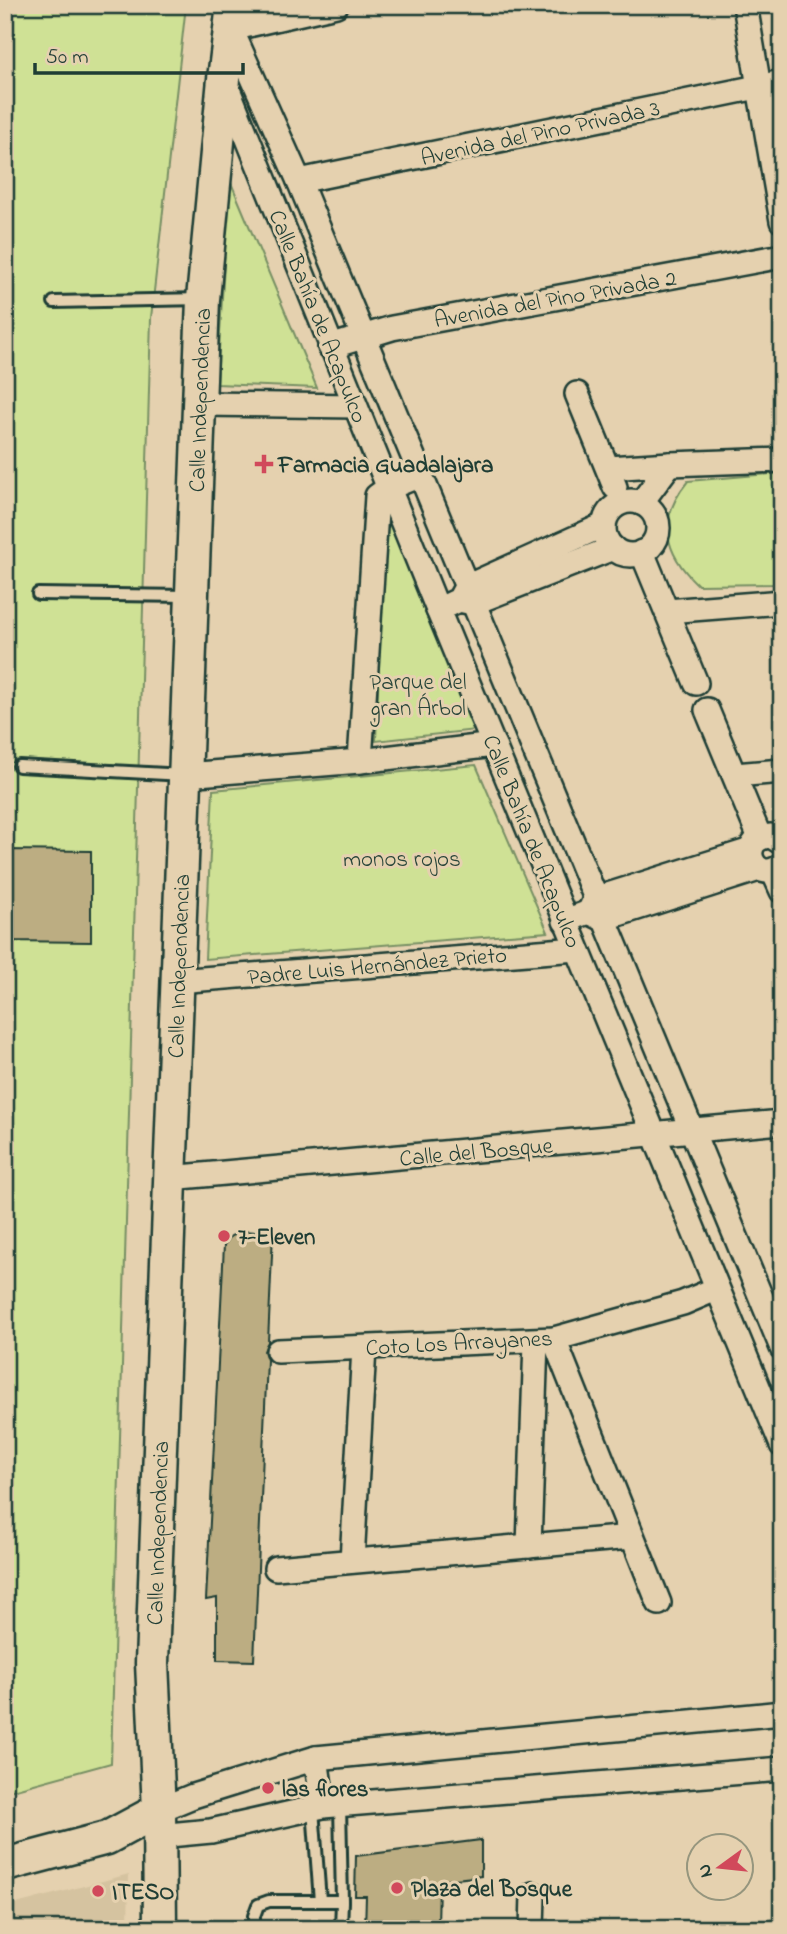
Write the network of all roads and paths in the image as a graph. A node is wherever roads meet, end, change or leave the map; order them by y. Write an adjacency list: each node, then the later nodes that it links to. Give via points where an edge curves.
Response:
1 (336, 5): 3 (street)
2 (745, 5): 5 (street)
3 (232, 17): 4 (street, Calle Independencia); 6 (street, Calle Bahía de Acapulco)
4 (224, 79): 9 (street, Calle Independencia); 12 (street, Calle Bahía de Acapulco)
5 (771, 84): 6 (street, Avenida del Pino Privada 3); 7 (street)
6 (299, 181): 11 (street, Calle Bahía de Acapulco)
7 (782, 221)
8 (782, 256): 11 (street, Avenida del Pino Privada 2)
9 (203, 299): 10 (lane); 14 (street, Calle Independencia)
10 (54, 302)
11 (363, 337): 12 (street, Avenida del Pino Privada 2); 18 (street, Calle Bahía de Acapulco)
12 (330, 346): 15 (street, Calle Bahía de Acapulco)
13 (577, 394): 17 (street, via 611,478)
14 (200, 404): 15 (street); 25 (street, Calle Independencia)
15 (355, 406): 19 (street, Calle Bahía de Acapulco)
16 (782, 460): 17 (street)
17 (670, 464): 20 (street)
18 (420, 474): 19 (street); 26 (street, Calle Bahía de Acapulco)
19 (388, 488): 28 (street, Calle Bahía de Acapulco); 33 (street, via 377,496)
20 (641, 503): 21 (street, via 618,504); 23 (street, via 653,512 657,526 655,540)
21 (604, 525): 22 (street); 26 (street)
22 (613, 548): 23 (street, via 628,554); 26 (street)
23 (642, 552): 29 (street)
24 (38, 594): 25 (lane)
25 (192, 596): 36 (street, Calle Independencia)
26 (466, 597): 28 (street); 39 (street, Calle Bahía de Acapulco)
27 (782, 602): 29 (street)
28 (438, 610): 32 (street, Calle Bahía de Acapulco)
29 (667, 611): 30 (street)
30 (696, 682)
31 (707, 710): 37 (street)
32 (494, 745): 33 (street); 40 (street, Calle Bahía de Acapulco)
33 (360, 761): 36 (street)
34 (19, 766): 36 (lane)
35 (782, 771): 37 (street)
36 (185, 775): 42 (street, Calle Independencia)
37 (734, 775): 38 (street)
38 (770, 861): 39 (street)
39 (596, 910): 40 (street); 44 (street, Calle Bahía de Acapulco)
40 (565, 920): 41 (street, Calle Bahía de Acapulco)
41 (577, 949): 42 (street, Padre Luis Hernández Prieto); 45 (street, Calle Bahía de Acapulco)
42 (177, 981): 46 (street, Calle Independencia)
43 (782, 1122): 44 (street, Calle del Bosque)
44 (693, 1131): 45 (street, Calle del Bosque); 50 (street, Calle Bahía de Acapulco)
45 (653, 1135): 46 (street, Calle del Bosque); 47 (street, Calle Bahía de Acapulco)
46 (170, 1178): 62 (street, Calle Independencia, via 152,1663)
47 (716, 1289): 48 (street, Coto Los Arrayanes, via 683,1303); 52 (street, Calle Bahía de Acapulco)
48 (545, 1340): 49 (street, Coto Los Arrayanes); 53 (street); 54 (street)
49 (364, 1348): 51 (street, Coto Los Arrayanes); 55 (street)
50 (782, 1348)
51 (278, 1351)
52 (782, 1445)
53 (631, 1537): 54 (street); 57 (street)
54 (529, 1546): 55 (street)
55 (352, 1561): 56 (street)
56 (276, 1568)
57 (659, 1603)
58 (782, 1713): 59 (street)
59 (316, 1758): 61 (street); 62 (street, via 192,1796)
60 (782, 1769): 61 (street)
61 (325, 1807): 62 (street, via 211,1832); 65 (lane); 66 (lane)
62 (159, 1823): 63 (street); 67 (street, Calle Independencia)
63 (5, 1866)
64 (533, 1894): 70 (street)
65 (320, 1901): 66 (lane); 68 (lane, via 258,1905)
66 (342, 1901): 69 (lane)
67 (160, 1929)
68 (254, 1929)
69 (341, 1929)
70 (532, 1929)

